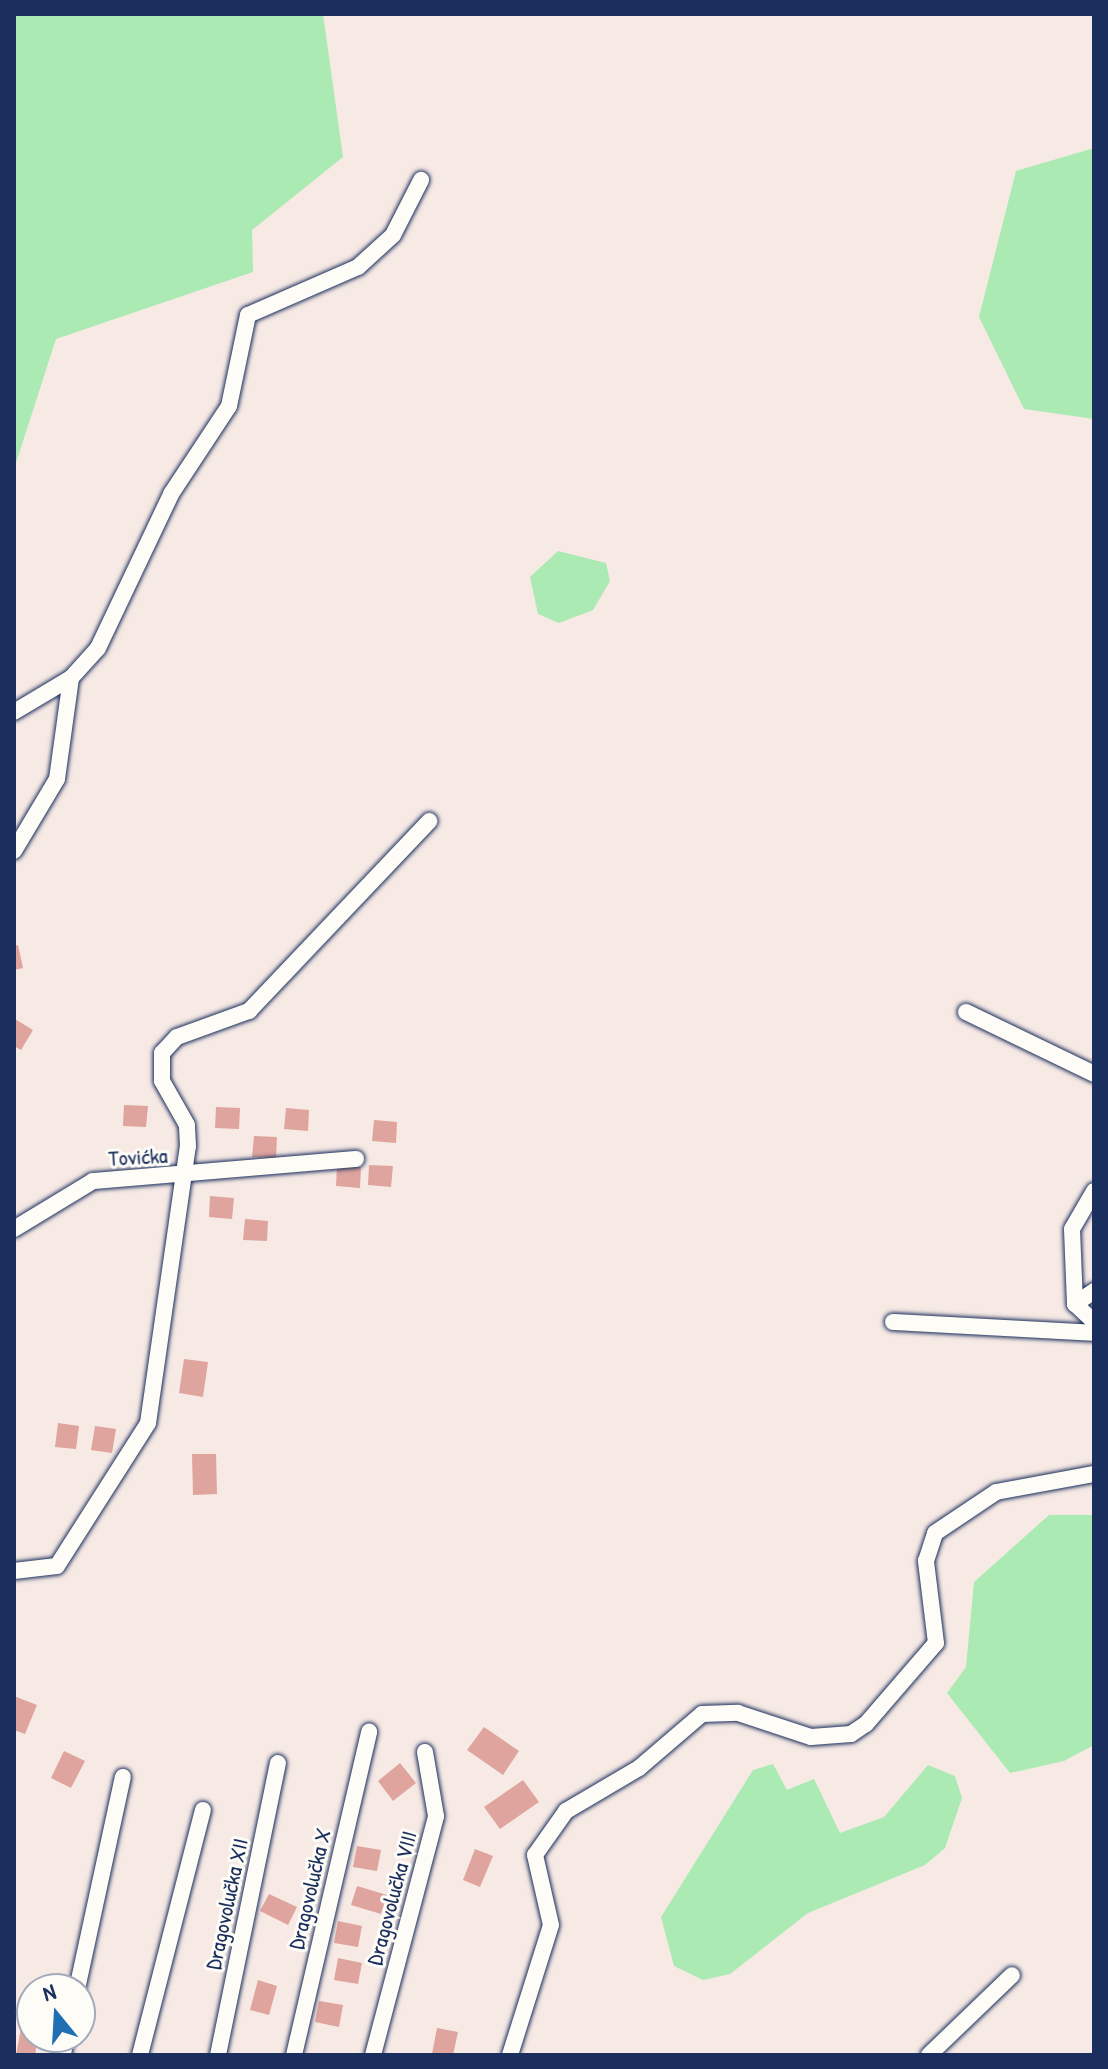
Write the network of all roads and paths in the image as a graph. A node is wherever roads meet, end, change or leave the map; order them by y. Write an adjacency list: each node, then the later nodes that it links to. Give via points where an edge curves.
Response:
1 (421, 180): 2 (street, via 393,235 358,267 248,315 219,428 171,494 98,648)
2 (71, 678): 3 (street); 5 (street, via 57,779)
3 (14, 712)
4 (429, 821): 9 (street, via 249,1011 177,1037 162,1053 162,1081 187,1125)
5 (14, 851)
6 (966, 1012): 7 (street)
7 (1094, 1074)
8 (356, 1159): 9 (street, Tovićka)
9 (182, 1177): 11 (street, Tovićka, via 93,1181); 18 (street, via 144,1433 57,1566)
10 (1094, 1191): 13 (street, via 1072,1229)
11 (14, 1229)
12 (1094, 1291): 13 (street)
13 (1075, 1304): 15 (street)
14 (893, 1322): 16 (street)
15 (1094, 1322)
16 (1094, 1333)
17 (1094, 1474): 30 (street, via 996,1492 935,1533 926,1561 933,1651 851,1734 811,1737 717,1710 666,1741 639,1768 566,1811 543,1836 535,1855 551,1925)
18 (14, 1571)
19 (369, 1732): 28 (street, Dragovolučka X)
20 (425, 1752): 29 (street, Dragovolučka VIII, via 436,1816)
21 (278, 1763): 27 (street, Dragovolučka XII)
22 (123, 1777): 24 (street)
23 (203, 1810): 26 (street)
24 (80, 1973)
25 (1012, 1975): 31 (street)
26 (140, 2055)
27 (218, 2055)
28 (294, 2055)
29 (373, 2055)
30 (510, 2055)
31 (929, 2055)

